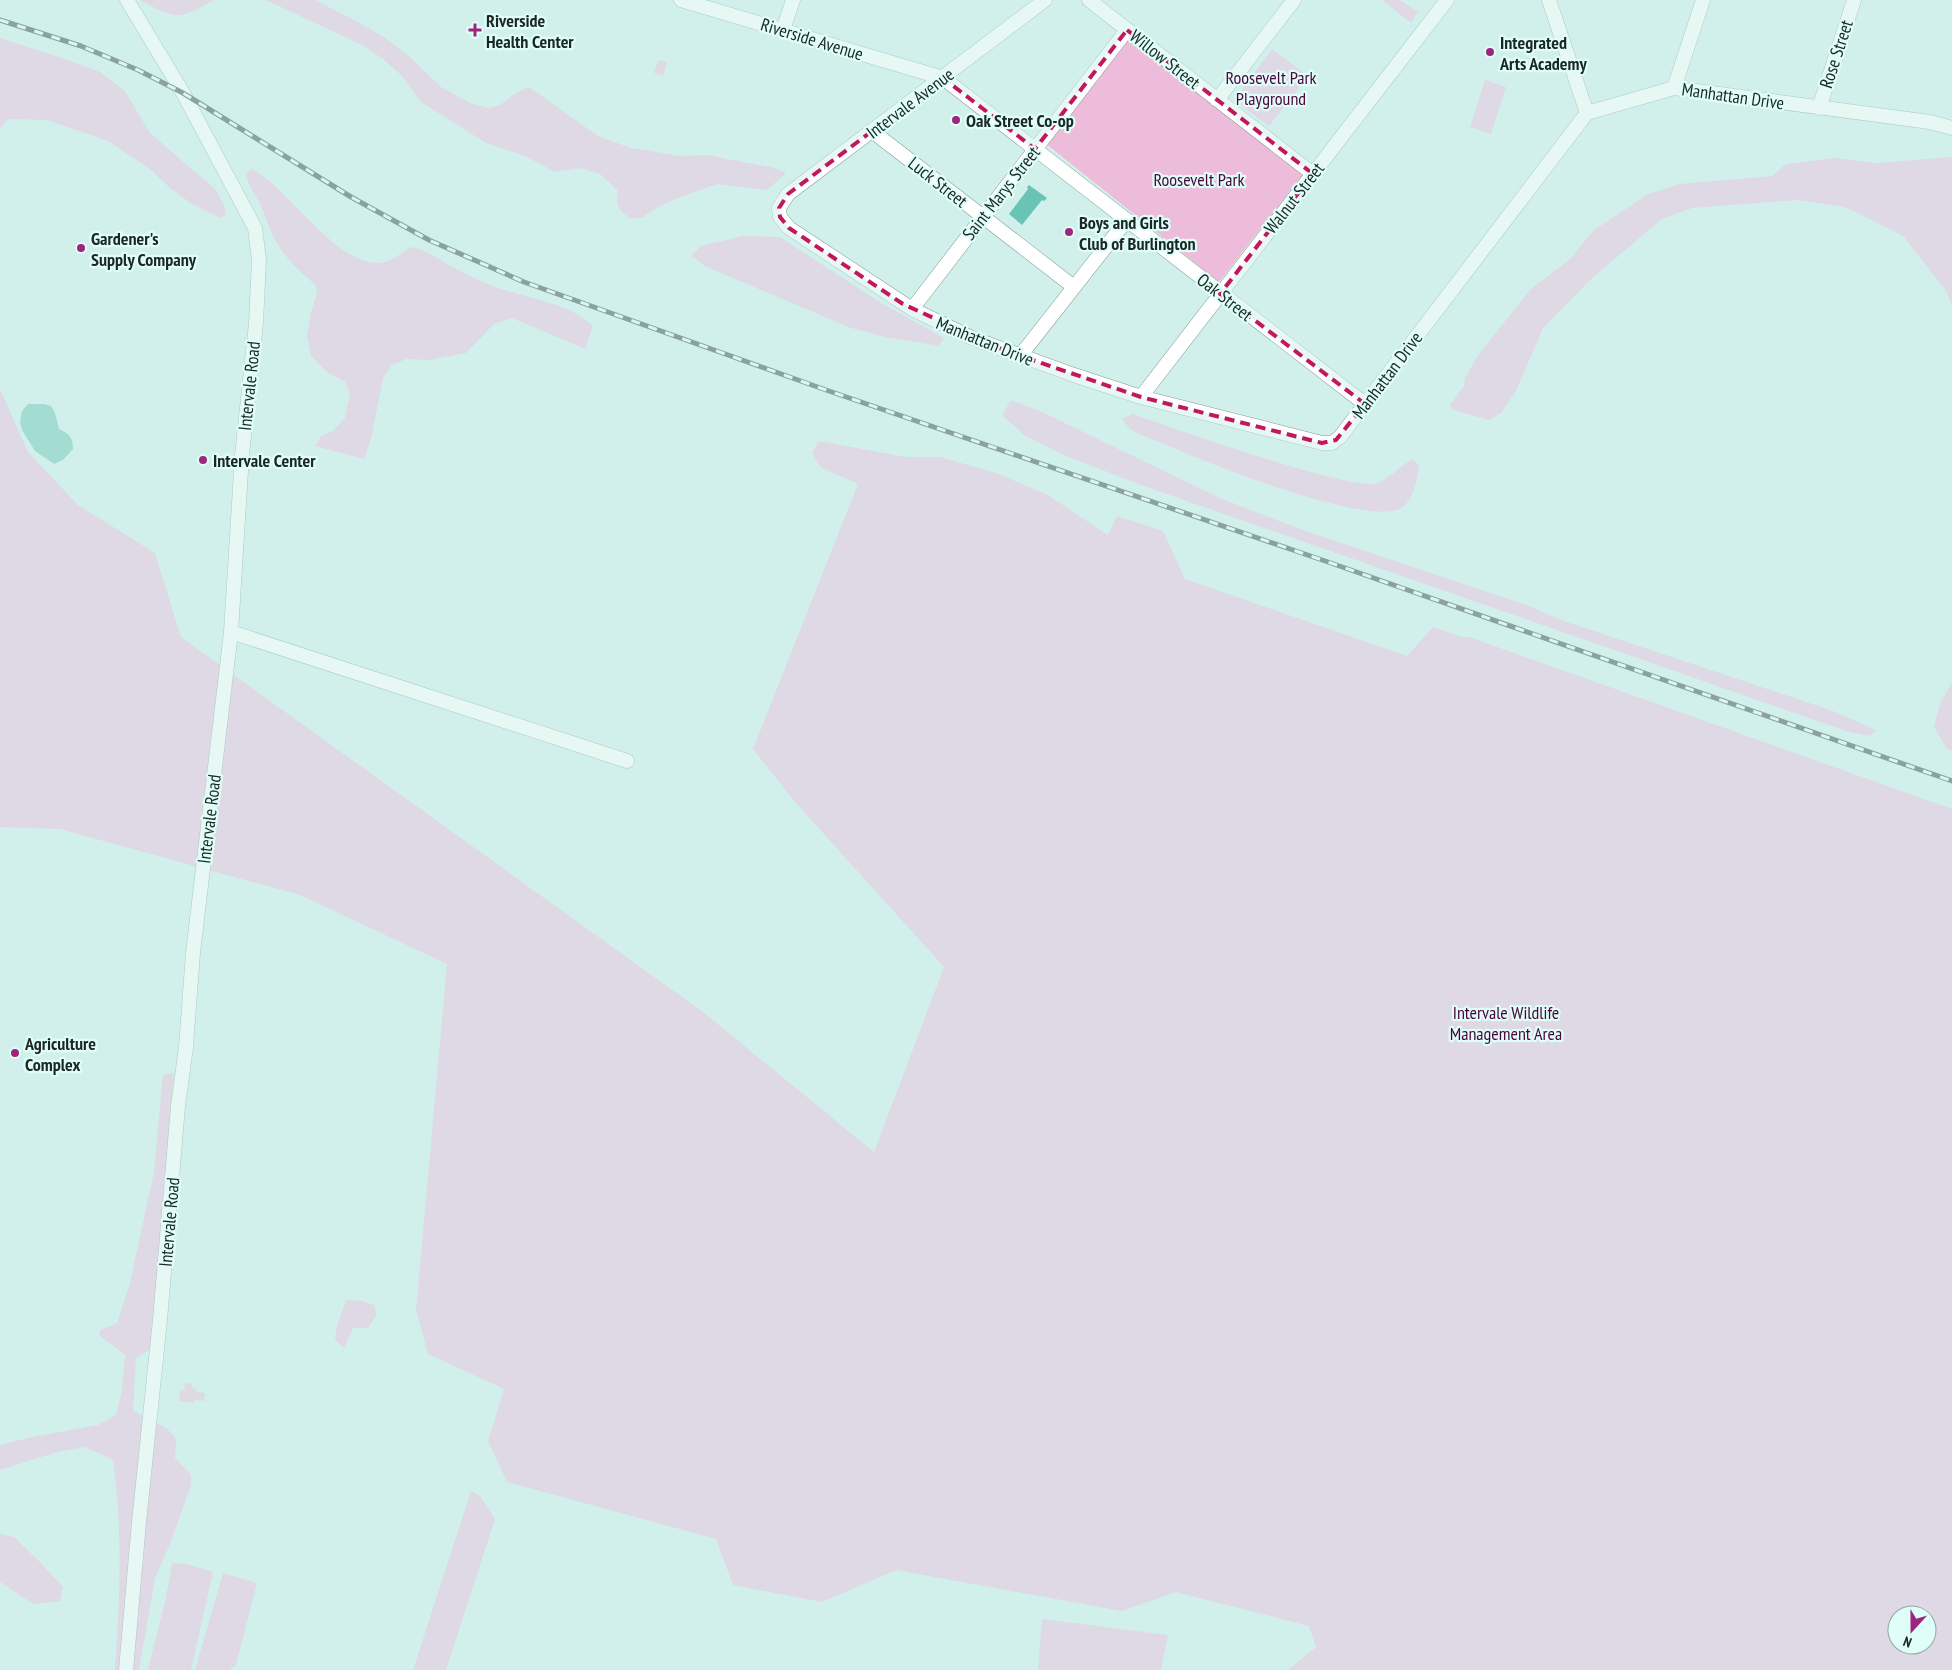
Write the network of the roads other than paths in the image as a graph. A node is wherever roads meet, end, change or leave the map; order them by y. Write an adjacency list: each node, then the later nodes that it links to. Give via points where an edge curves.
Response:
1 (127, 0): 31 (street, Intervale Road, via 183,93 254,228 259,260 258,296 243,448)
2 (681, 0): 11 (street, Riverside Avenue)
3 (793, 0): 11 (street)
4 (1044, 0): 13 (street, Intervale Avenue)
5 (1089, 0): 12 (street, Willow Street)
6 (1294, 0): 15 (street)
7 (1447, 0): 21 (street, Walnut Street)
8 (1549, 0): 17 (street)
9 (1703, 0): 14 (street)
10 (1854, 0): 16 (street, Rose Street)
11 (783, 30): 13 (street, Riverside Avenue)
12 (1127, 30): 15 (street, Willow Street); 20 (street, Saint Marys Street)
13 (943, 78): 19 (street, Intervale Avenue); 20 (street, Oak Street)
14 (1674, 88): 16 (street, Manhattan Drive); 17 (street, Manhattan Drive)
15 (1217, 100): 21 (street, Willow Street)
16 (1819, 108): 18 (street, Manhattan Drive, via 1930,122)
17 (1587, 113): 30 (street, Manhattan Drive)
18 (1952, 128)
19 (872, 131): 22 (street, Intervale Avenue, via 788,194); 23 (street, Luck Street)
20 (1035, 150): 23 (street, Saint Marys Street); 24 (street, Oak Street)
21 (1313, 174): 26 (street, Walnut Street)
22 (779, 208): 27 (street, Manhattan Drive, via 780,217 788,228)
23 (983, 217): 25 (street, Luck Street); 27 (street, Saint Marys Street)
24 (1126, 221): 25 (street); 26 (street, Oak Street)
25 (1074, 288): 28 (street)
26 (1220, 294): 29 (street, Walnut Street); 30 (street, Oak Street)
27 (912, 310): 28 (street, Manhattan Drive)
28 (1020, 356): 29 (street, Manhattan Drive)
29 (1141, 397): 30 (street, Manhattan Drive, via 1322,443 1340,437)
30 (1365, 404)
31 (231, 632): 32 (street); 33 (street, Intervale Road, via 192,953 186,1047)
32 (627, 761)
33 (126, 1670)

